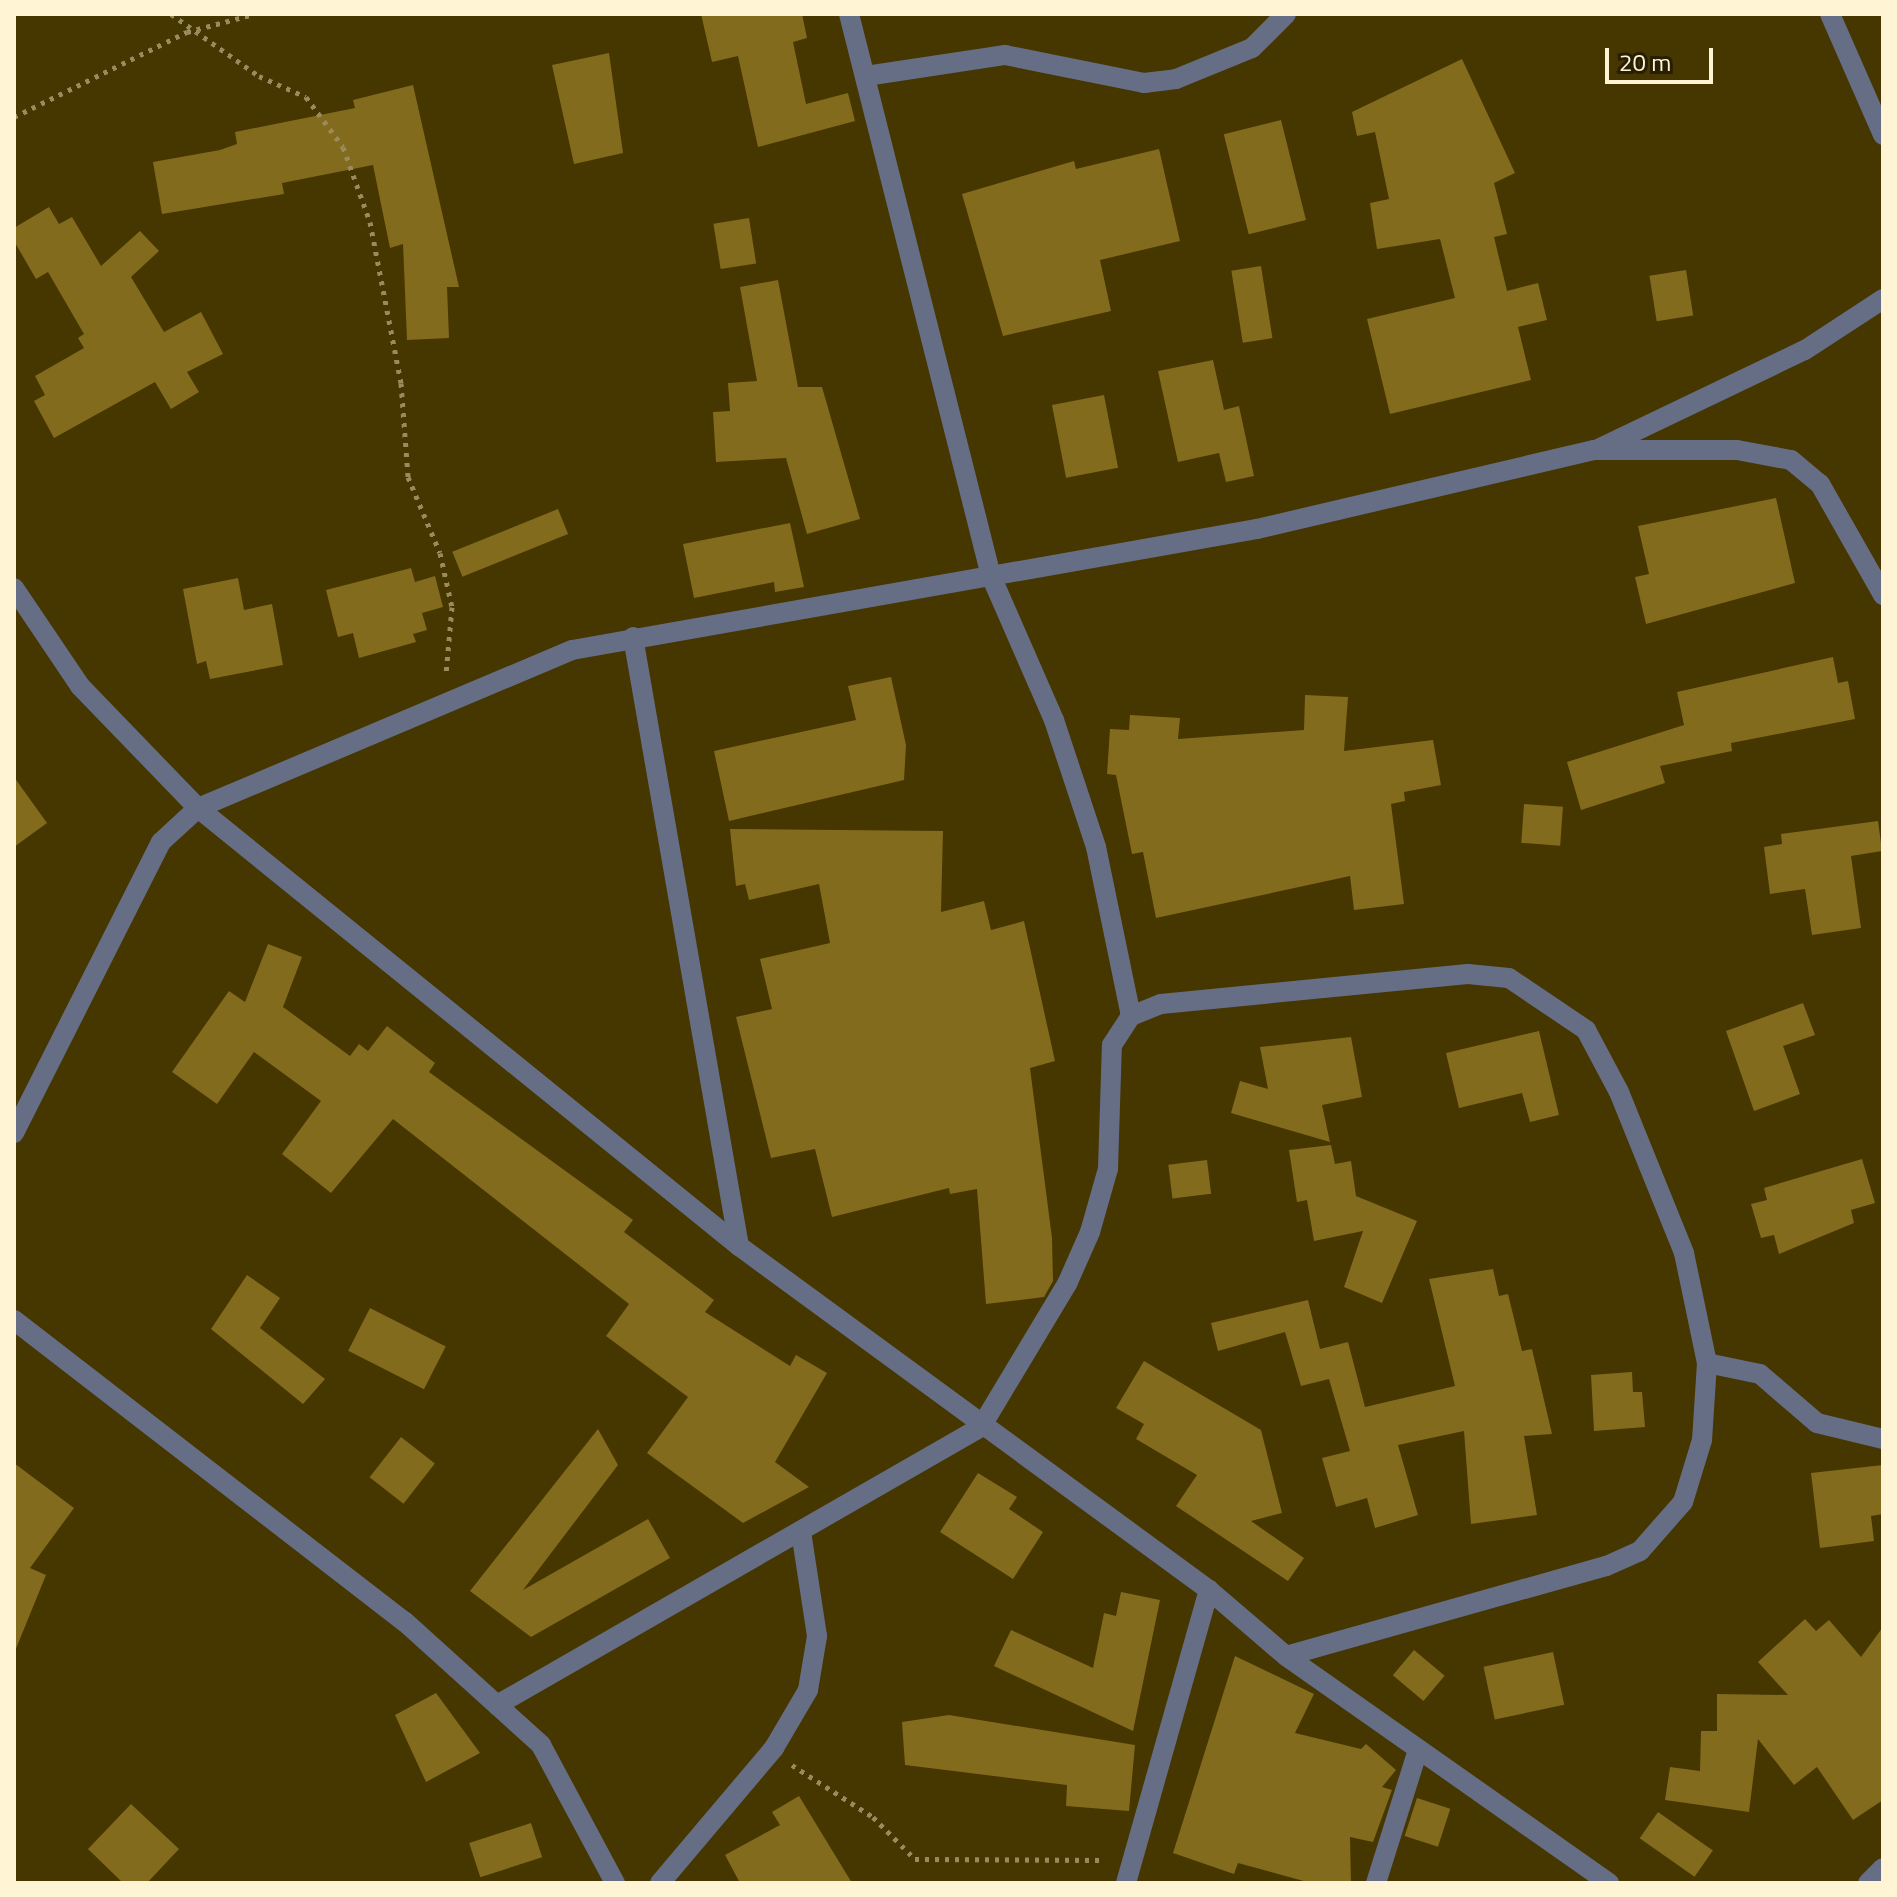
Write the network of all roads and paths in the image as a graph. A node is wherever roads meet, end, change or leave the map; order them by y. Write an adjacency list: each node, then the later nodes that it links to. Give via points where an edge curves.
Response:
1 (171, 14): 6 (path)
2 (254, 14): 6 (path)
3 (849, 14): 7 (street)
4 (1286, 14): 7 (street, via 1252,48 1176,79 1144,83 1005,55)
5 (1830, 14): 9 (street)
6 (187, 32): 8 (path); 16 (path, via 323,110 363,200 401,383 408,477 440,553 452,607)
7 (866, 76): 12 (street)
8 (14, 117)
9 (1883, 135)
10 (1883, 299): 11 (street, via 1805,350)
11 (1594, 450): 12 (street, via 1257,529); 14 (street, via 1737,450 1791,460 1820,484)
12 (991, 576): 15 (street); 18 (street, via 1054,720 1096,847)
13 (14, 588): 17 (street, via 80,686)
14 (1883, 595)
15 (633, 637): 16 (street, via 572,650); 20 (street)
16 (444, 703): 17 (street)
17 (198, 808): 19 (street, via 161,842); 20 (street)
18 (1131, 1016): 22 (street, via 1161,1004 1468,974 1509,978 1538,993 1586,1030 1619,1092 1684,1253); 23 (street, via 1112,1045 1108,1169 1090,1232 1067,1284)
19 (16, 1121)
20 (739, 1246): 23 (street)
21 (14, 1320): 28 (street, via 404,1621)
22 (1707, 1363): 24 (street, via 1760,1374 1817,1423); 27 (street, via 1702,1440 1683,1502 1640,1551)
23 (981, 1427): 25 (street); 26 (street)
24 (1883, 1439)
25 (801, 1531): 28 (street); 29 (street, via 817,1662)
26 (1209, 1590): 27 (street); 31 (street)
27 (1286, 1656): 30 (street)
28 (497, 1705): 33 (street, via 541,1745)
29 (774, 1748): 31 (path, via 802,1775 873,1817 915,1859); 34 (street)
30 (1418, 1750): 36 (street); 37 (street)
31 (1133, 1860): 35 (street)
32 (1883, 1868): 38 (street)
33 (615, 1883)
34 (660, 1883)
35 (1126, 1883)
36 (1376, 1883)
37 (1609, 1883)
38 (1868, 1883)

